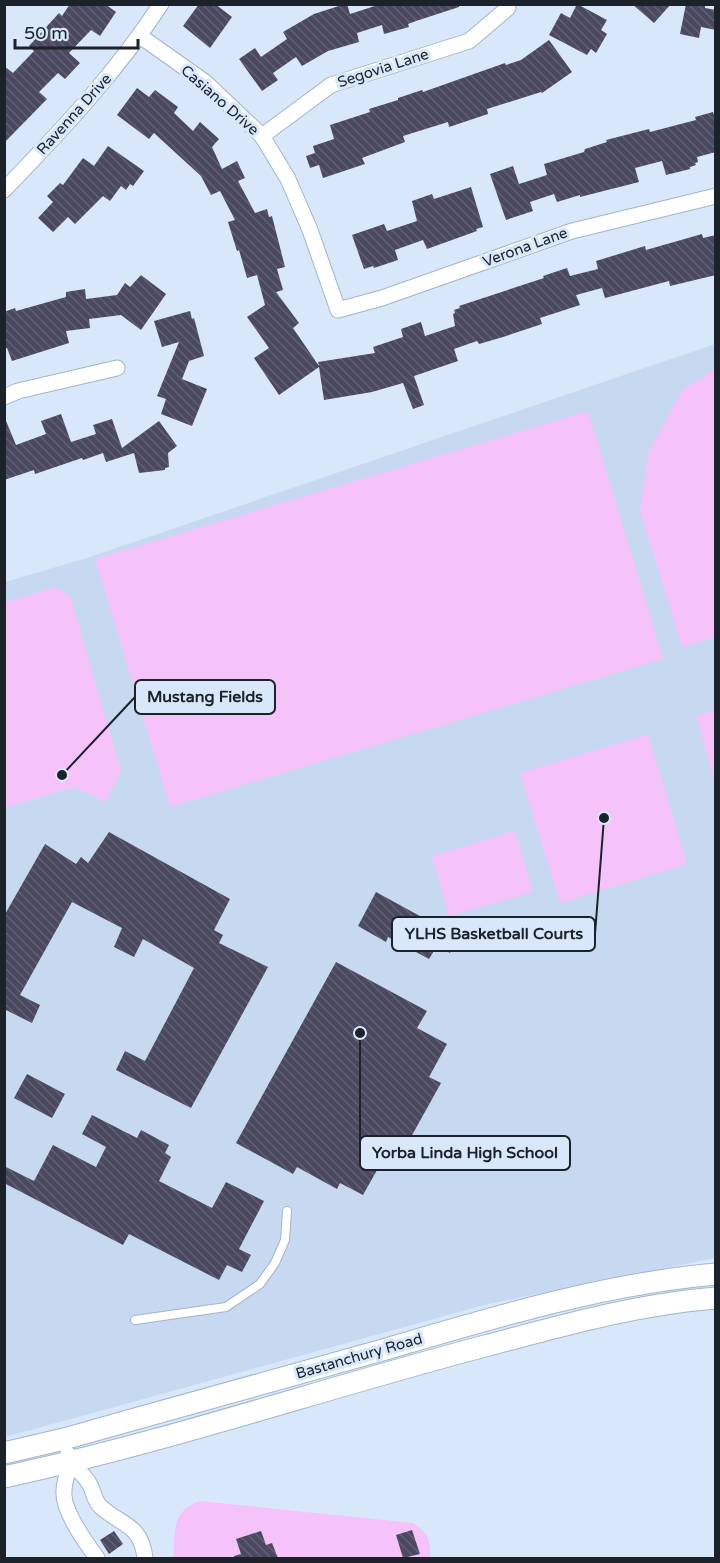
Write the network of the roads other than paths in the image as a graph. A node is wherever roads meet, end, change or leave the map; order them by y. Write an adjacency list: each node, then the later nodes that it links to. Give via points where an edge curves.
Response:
1 (161, 4): 3 (street, Ravenna Drive)
2 (508, 8): 4 (street, Segovia Lane, via 469,41 331,85)
3 (140, 36): 4 (street, Casiano Drive, via 205,82); 5 (street, Ravenna Drive, via 83,108)
4 (262, 136): 7 (street, Casiano Drive, via 297,199)
5 (4, 190)
6 (716, 196): 7 (street, Verona Lane, via 572,231)
7 (338, 310)
8 (117, 368): 9 (street)
9 (4, 397)
10 (287, 1211): 14 (lane, via 285,1240 260,1284 226,1307)
11 (716, 1274): 12 (main road, Bastanchury Road)
12 (603, 1292): 15 (main road, via 593,1304 495,1331); 16 (main road, Bastanchury Road, via 497,1317)
13 (710, 1294): 15 (main road, Bastanchury Road, via 590,1318)
14 (135, 1320)
15 (490, 1345): 18 (main road, Bastanchury Road)
16 (64, 1439): 17 (main road, Bastanchury Road); 18 (street)
17 (4, 1453)
18 (71, 1463): 19 (main road, Bastanchury Road); 20 (street, via 63,1492 77,1530); 21 (street, via 90,1485 99,1505 135,1530)
19 (4, 1477)
20 (97, 1558)
21 (145, 1558)

